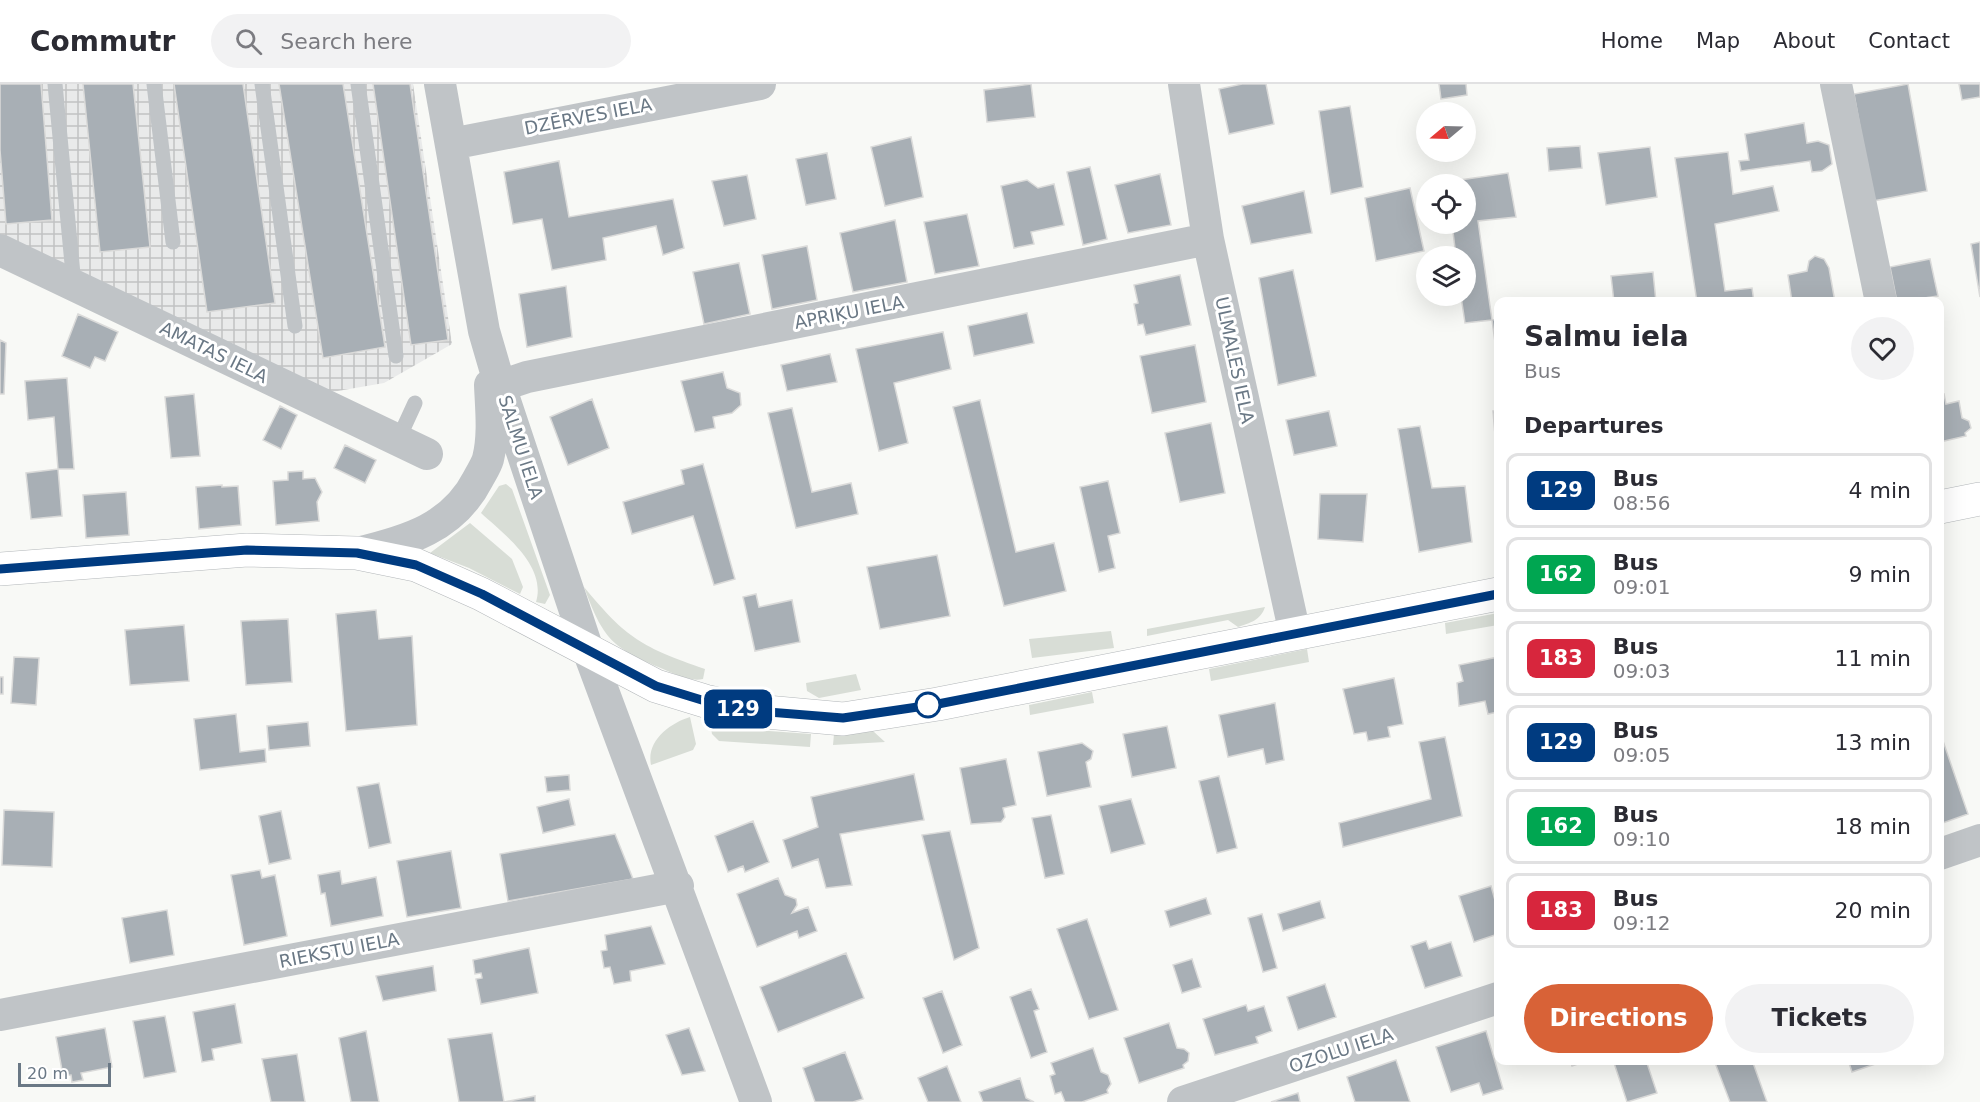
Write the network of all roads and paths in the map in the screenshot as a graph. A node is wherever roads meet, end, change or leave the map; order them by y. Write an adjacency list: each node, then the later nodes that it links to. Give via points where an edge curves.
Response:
1 (55, 84): 14 (lane)
2 (154, 84): 12 (lane)
3 (262, 84): 16 (lane)
4 (358, 84): 17 (lane)
5 (440, 84): 10 (street, SALMU IELA)
6 (760, 84): 9 (street, DZĒRVES IELA)
7 (1184, 84): 11 (street, ULMALES IELA)
8 (1836, 84): 15 (street)
9 (705, 88): 10 (street, DZĒRVES IELA)
10 (451, 144): 18 (street, SALMU IELA)
11 (1208, 239): 18 (street, APRIĶU IELA); 27 (street, ULMALES IELA)
12 (173, 243)
13 (0, 250): 14 (street, AMATAS IELA)
14 (74, 285): 20 (street, AMATAS IELA)
15 (1880, 297)
16 (294, 326)
17 (396, 356)
18 (495, 385): 24 (street, via 488,460 471,493 450,517 426,533); 28 (street, SALMU IELA)
19 (415, 403): 20 (lane)
20 (398, 440): 21 (street, AMATAS IELA)
21 (427, 454)
22 (1980, 499): 23 (highway)
23 (1944, 506)
24 (357, 553): 25 (highway, via 247,550); 28 (highway, via 416,565 482,594)
25 (0, 569)
26 (1494, 595): 27 (highway)
27 (1295, 634): 28 (highway, via 938,704 843,718 744,710 705,701 656,686)
28 (590, 653): 31 (street, SALMU IELA)
29 (1980, 840): 30 (street)
30 (1944, 853)
31 (678, 886): 33 (street, RIEKSTU IELA); 34 (street, SALMU IELA)
32 (1494, 999): 35 (street, OZOLU IELA)
33 (0, 1015)
34 (756, 1102)
35 (1183, 1102)

